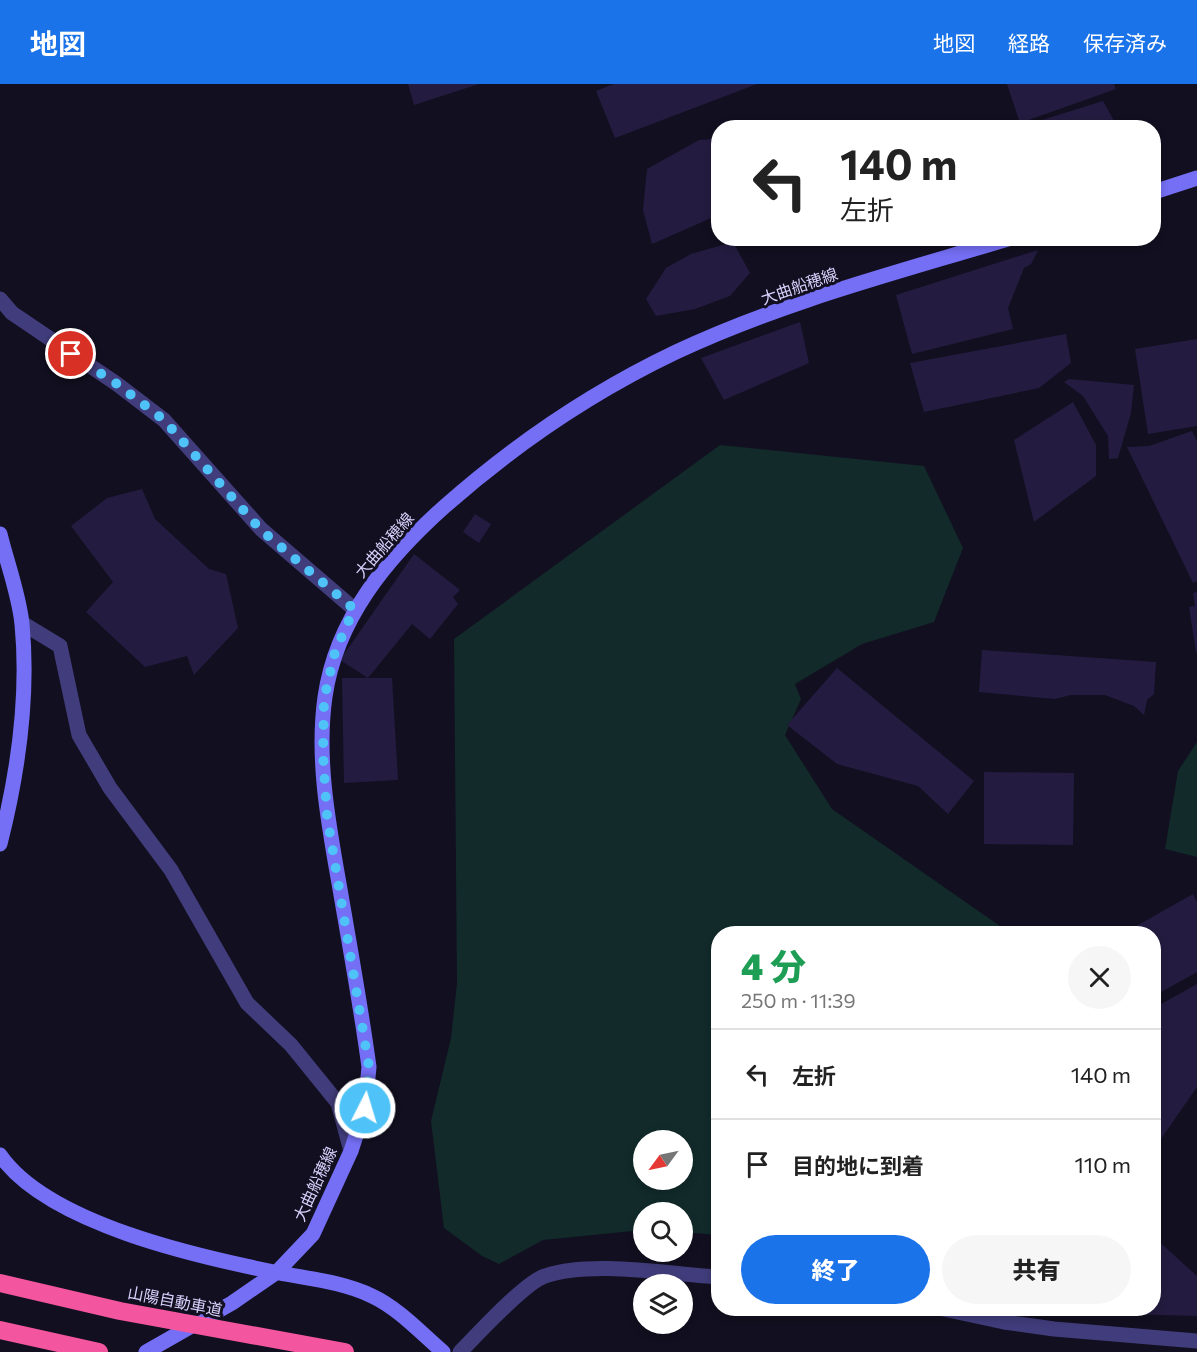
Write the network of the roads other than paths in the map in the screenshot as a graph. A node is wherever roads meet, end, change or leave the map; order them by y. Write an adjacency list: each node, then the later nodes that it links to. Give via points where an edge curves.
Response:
1 (1197, 178): 2 (main road)
2 (1161, 190)
3 (985, 246): 6 (main road, 大曲船穂線, via 759,319 678,351 602,391 476,479 422,527)
4 (0, 299): 6 (street, via 12,313 164,420 261,530)
5 (0, 534): 7 (main road)
6 (354, 609): 9 (main road, 大曲船穂線, via 335,652 324,699 323,754 327,816 369,1067 365,1108)
7 (22, 623): 8 (main road, via 19,757); 9 (street, via 60,646 79,735 110,788 171,870 247,1003 291,1045 338,1103)
8 (0, 844)
9 (351, 1151): 11 (main road, 大曲船穂線, via 313,1234)
10 (0, 1155): 11 (main road, via 9,1168 48,1199 104,1225)
11 (277, 1272): 18 (main road, 大曲船穂線, via 232,1303); 20 (main road, via 333,1282 373,1296)
12 (711, 1277): 21 (street, via 591,1269 543,1276)
13 (0, 1283): 19 (highway, 山陽自動車道, via 120,1311)
14 (976, 1316): 16 (street, via 1044,1328)
15 (0, 1330): 17 (highway)
16 (1197, 1341)
17 (99, 1352)
18 (146, 1352)
19 (345, 1352)
20 (443, 1352)
21 (460, 1352)

